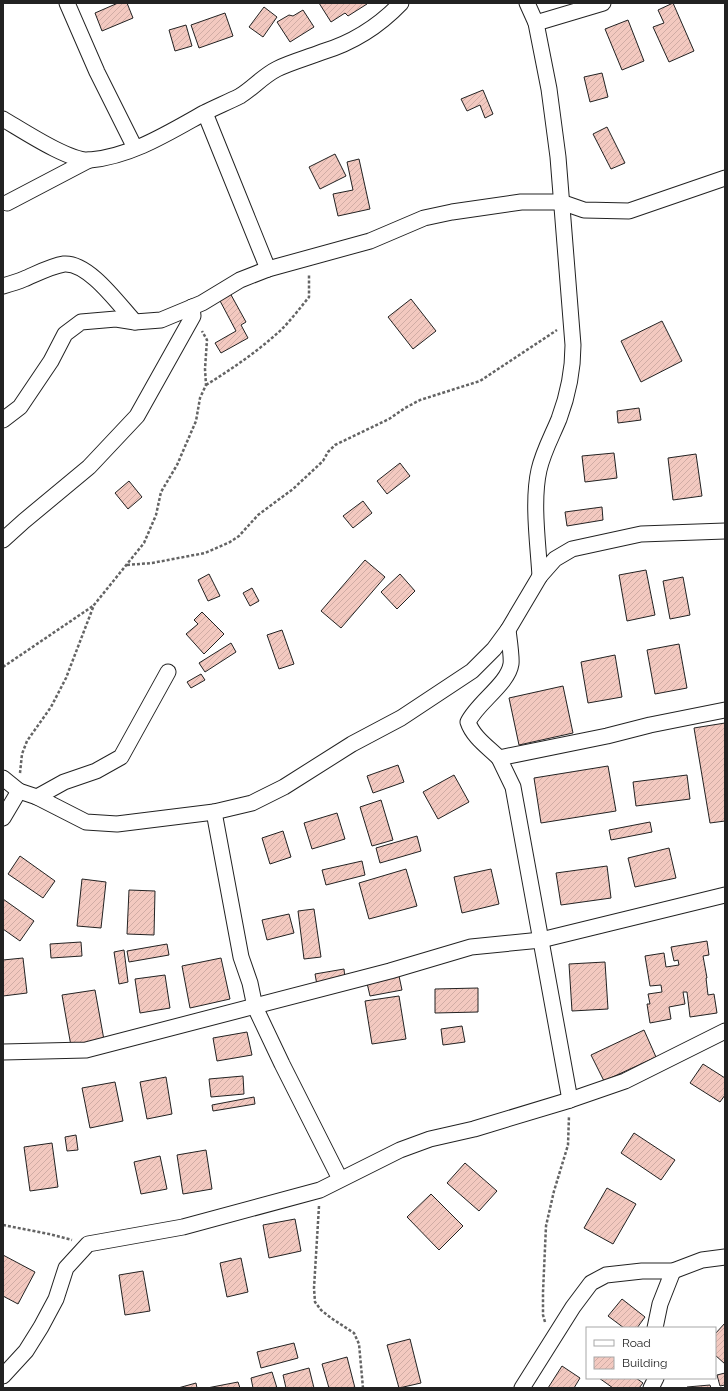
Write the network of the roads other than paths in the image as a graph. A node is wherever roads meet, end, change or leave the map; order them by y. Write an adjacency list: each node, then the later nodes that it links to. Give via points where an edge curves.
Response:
1 (68, 3): 8 (street, via 97,72)
2 (401, 3): 6 (street, via 389,16 353,40 276,70 240,95)
3 (527, 3): 5 (street)
4 (603, 3): 5 (street)
5 (536, 23): 11 (street, via 549,89)
6 (205, 113): 8 (street, via 153,142); 13 (street)
7 (3, 119): 9 (street, via 71,156)
8 (136, 148): 9 (street)
9 (89, 160): 12 (street)
10 (725, 178): 11 (street, via 629,211 584,210)
11 (561, 202): 13 (street, via 521,202 424,218 370,240); 20 (street, via 573,361 568,392 539,468 536,490)
12 (6, 203)
13 (268, 269): 15 (street, via 240,280)
14 (3, 286): 16 (street, via 64,264 71,265 83,269 100,283)
15 (193, 311): 16 (street, via 161,320); 19 (street, via 137,416 89,467)
16 (135, 322): 17 (street, via 116,318 81,322 65,334 51,361 20,407)
17 (3, 420)
18 (725, 531): 20 (street, via 641,534 572,549 555,559)
19 (3, 540)
20 (540, 576): 21 (street)
21 (508, 630): 24 (street, via 511,664 505,678 472,713 468,722 479,739); 28 (street, via 494,649 472,671 401,718 352,744 284,787 252,803)
22 (168, 672): 27 (street, via 122,757 96,772 64,782)
23 (725, 710): 24 (street)
24 (499, 758): 31 (street, via 513,787)
25 (3, 778): 26 (street)
26 (17, 790): 27 (street); 29 (street)
27 (37, 797): 28 (street, via 86,822 117,824)
28 (214, 812): 32 (street, via 241,957)
29 (3, 818)
30 (725, 895): 31 (street)
31 (541, 940): 32 (street, via 471,947); 35 (street)
32 (255, 1007): 34 (street, via 86,1050); 36 (street)
33 (725, 1031): 35 (street, via 625,1081)
34 (3, 1052)
35 (570, 1100): 36 (street, via 474,1129 430,1139 400,1150)
36 (340, 1179): 40 (street, via 320,1190 183,1227 88,1244 66,1268 56,1299 30,1345)
37 (725, 1257): 38 (street, via 702,1260)
38 (673, 1271): 39 (street, via 660,1304); 42 (street, via 642,1270 606,1275 590,1283)
39 (655, 1327)
40 (3, 1376)
41 (656, 1379): 43 (street)
42 (522, 1388)
43 (651, 1388)

